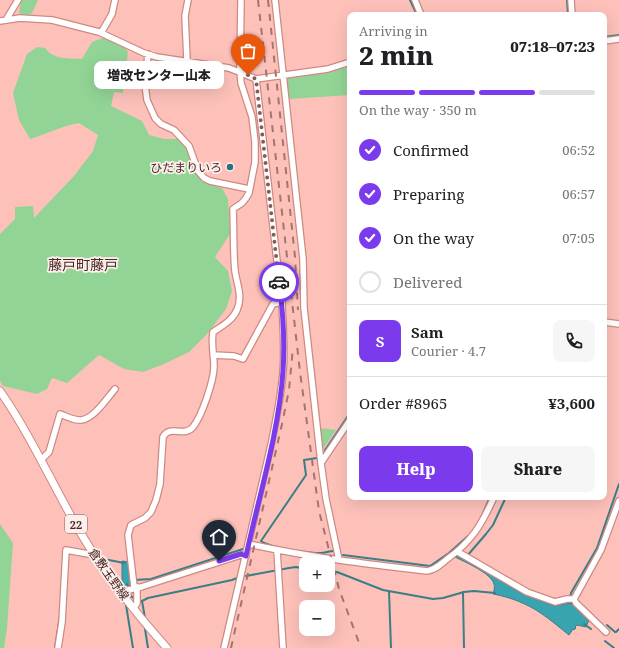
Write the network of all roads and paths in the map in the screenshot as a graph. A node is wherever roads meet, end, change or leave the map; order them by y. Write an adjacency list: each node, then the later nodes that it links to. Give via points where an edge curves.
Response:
1 (18, 0): 10 (street)
2 (115, 0): 11 (street, via 112,14)
3 (188, 0): 15 (street, via 185,16)
4 (241, 0): 17 (street)
5 (275, 0): 18 (street)
6 (415, 0): 8 (street)
7 (571, 0): 9 (street)
8 (420, 12)
9 (572, 12)
10 (3, 21): 11 (street, via 33,18 52,20)
11 (101, 33): 14 (street)
12 (619, 39): 13 (street)
13 (607, 41)
14 (148, 54): 15 (street); 20 (street, via 145,85 147,100 155,118 174,130 189,146 198,171 204,178 210,182)
15 (187, 60): 17 (street)
16 (347, 63): 18 (street, via 328,69)
17 (240, 71): 19 (street); 20 (street, via 241,83 252,117 255,142 255,162)
18 (282, 74): 19 (street); 29 (street, via 303,259 304,308)
19 (256, 79): 21 (street)
20 (249, 189): 24 (street, via 242,204 233,209 235,271 240,302 230,320 212,332)
21 (281, 302): 24 (street, via 273,304 244,359); 32 (street, via 284,353 281,391)
22 (607, 322): 23 (street)
23 (619, 324)
24 (213, 355): 38 (street, via 213,380 193,426 185,431 165,432 156,500 145,518 131,525 129,529)
25 (115, 389): 28 (street, via 97,410 86,418 80,420 60,414 49,452)
26 (0, 392): 28 (main road, 倉敷玉野線 / 22, via 27,432)
27 (347, 424): 29 (street)
28 (41, 460): 35 (main road, 倉敷玉野線 / 22)
29 (321, 462): 37 (street)
30 (493, 500): 34 (street, via 474,535)
31 (619, 501): 39 (street, via 601,550)
32 (249, 544): 33 (street); 36 (street)
33 (277, 550): 37 (street); 45 (street)
34 (455, 554): 37 (street, via 427,571); 39 (street, via 466,557 527,592 555,602)
35 (94, 555): 38 (main road, 倉敷玉野線 / 22); 42 (street, via 66,550)
36 (246, 556): 38 (street, via 241,554); 44 (street)
37 (339, 560)
38 (130, 586): 40 (main road, 倉敷玉野線 / 22); 40 (street)
39 (571, 599): 41 (street)
40 (136, 603): 43 (main road, 倉敷玉野線 / 22)
41 (606, 632)
42 (58, 648)
43 (167, 648)
44 (224, 648)
45 (283, 648)

